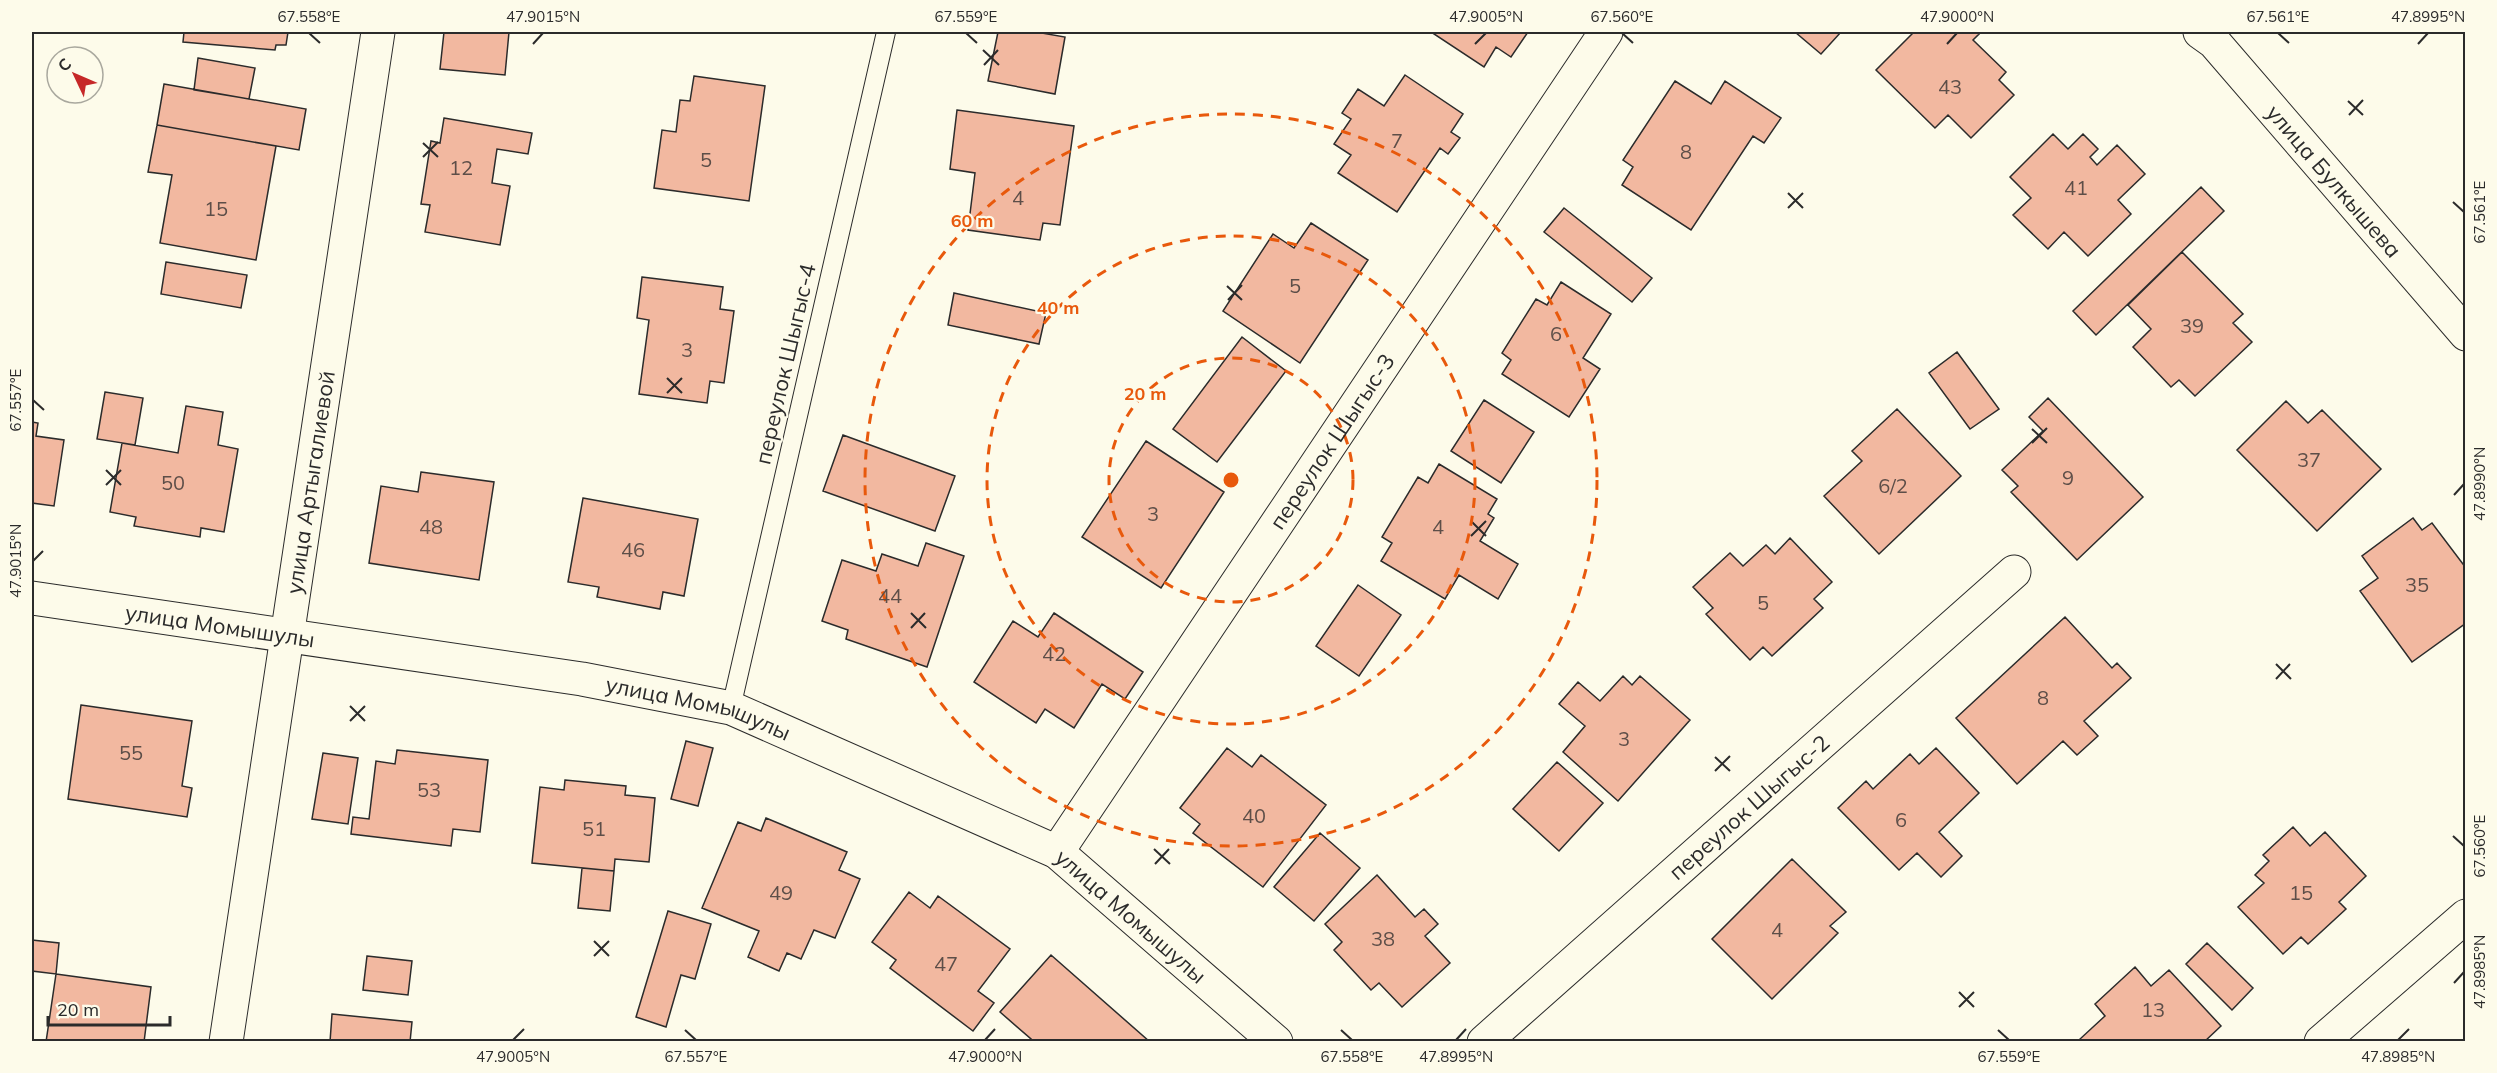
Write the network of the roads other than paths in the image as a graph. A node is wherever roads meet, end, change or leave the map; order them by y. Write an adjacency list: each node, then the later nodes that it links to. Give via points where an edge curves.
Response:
1 (378, 32): 8 (street, улица Артыгалиевой)
2 (886, 32): 9 (lane, переулок Шыгыс-4)
3 (1606, 32): 10 (street, переулок Шыгыс-3)
4 (2200, 32): 5 (street, улица Булкышева, via 2214,42)
5 (2466, 334)
6 (2014, 572): 14 (street, переулок Шыгыс-2)
7 (32, 598): 8 (street, улица Момышулы)
8 (288, 636): 9 (street, улица Момышулы, via 582,679); 12 (street, улица Артыгалиевой)
9 (730, 708): 10 (street, улица Момышулы)
10 (1057, 852): 13 (street, улица Момышулы)
11 (2466, 916): 15 (street)
12 (226, 1041)
13 (1275, 1041)
14 (1484, 1041)
15 (2321, 1041)

